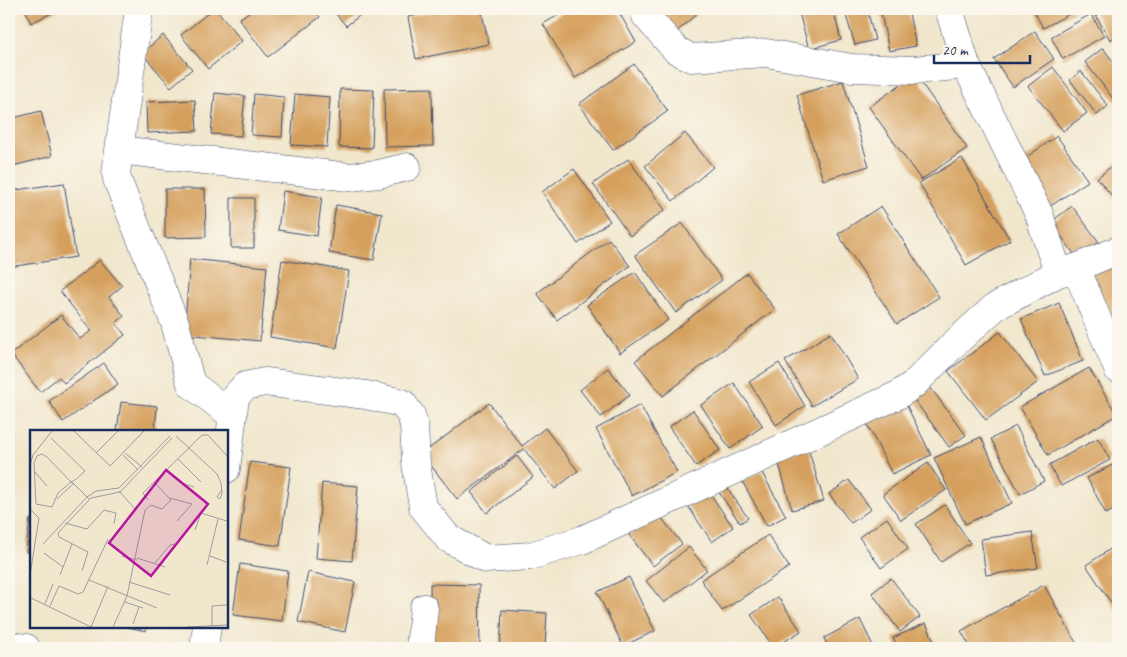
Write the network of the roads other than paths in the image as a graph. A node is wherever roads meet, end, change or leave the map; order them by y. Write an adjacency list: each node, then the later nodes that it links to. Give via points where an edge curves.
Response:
1 (139, 9): 5 (street)
2 (949, 9): 4 (street)
3 (646, 16): 4 (street, via 676,50 691,58 766,53 852,68 914,70)
4 (966, 65): 8 (street)
5 (119, 150): 6 (street, via 349,177); 10 (street, via 118,182 175,323 191,384)
6 (407, 167)
7 (1118, 250): 8 (street)
8 (1067, 270): 9 (street); 10 (street, via 996,307 914,384 898,395 582,540 530,556 486,558 448,538 423,507 414,425 402,403 265,382 245,386 240,391 235,397)
9 (1118, 369)
10 (233, 416): 11 (street)
11 (228, 453)
12 (424, 608): 17 (street)
13 (207, 627): 16 (street)
14 (9, 646): 15 (street)
15 (26, 648)
16 (204, 648)
17 (420, 648)

